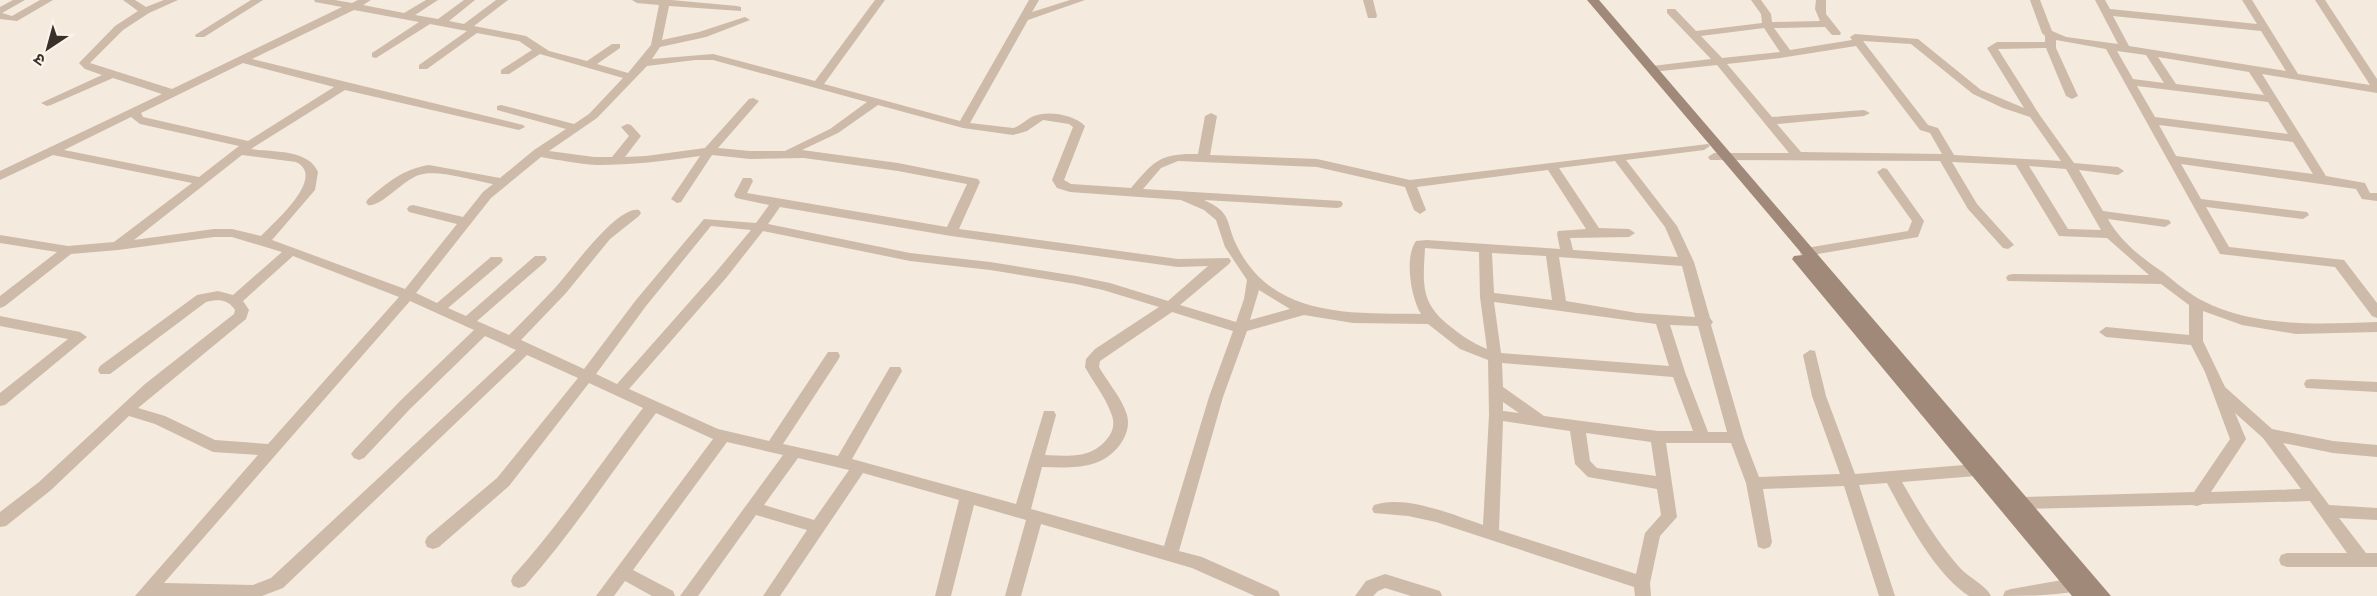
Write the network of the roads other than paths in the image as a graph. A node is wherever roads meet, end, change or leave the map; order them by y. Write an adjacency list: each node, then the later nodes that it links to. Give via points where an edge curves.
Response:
1 (20, 0): 29 (street)
2 (48, 0): 37 (street)
3 (128, 0): 30 (street)
4 (173, 0): 30 (street)
5 (258, 0): 47 (street)
6 (320, 0): 27 (street)
7 (366, 0): 27 (street)
8 (433, 0): 34 (street)
9 (470, 0): 39 (street)
10 (503, 0): 42 (street)
11 (637, 0): 25 (street)
12 (880, 0): 70 (street)
13 (1034, 0): 36 (street)
14 (1080, 0): 36 (street)
15 (1368, 0): 35 (street)
16 (1582, 0): 96 (main road)
17 (1593, 0): 18 (street); 63 (main road)
18 (1598, 0)
19 (1756, 0): 41 (street, via 1766,14)
20 (1821, 0): 40 (street, via 1820,11)
21 (2034, 0): 48 (street)
22 (2100, 0): 32 (street)
23 (2247, 0): 43 (street)
24 (2320, 0): 73 (street)
25 (664, 2): 26 (street); 50 (street)
26 (709, 2): 28 (street)
27 (353, 6): 34 (street); 58 (street)
28 (737, 9)
29 (0, 10)
30 (146, 11): 66 (street, via 119,28 84,63)
31 (1671, 11): 46 (street)
32 (2106, 12): 43 (street); 53 (street)
33 (0, 16): 37 (street)
34 (406, 16): 39 (street)
35 (1372, 16)
36 (1025, 18): 87 (street)
37 (13, 19): 44 (street)
38 (745, 20): 50 (street)
39 (435, 21): 42 (street); 57 (street)
40 (1828, 24): 41 (street); 45 (street)
41 (1767, 25): 46 (street); 56 (street)
42 (471, 28): 54 (street, via 522,38); 62 (street)
43 (2264, 28): 68 (street)
44 (0, 29)
45 (1836, 33)
46 (1694, 34): 59 (street)
47 (200, 35)
48 (2050, 40): 52 (street); 75 (street); 83 (street, via 1992,48)
49 (1859, 42): 56 (street); 83 (street, via 1855,37 1914,41 1977,92); 101 (street, via 1924,128 1934,130)
50 (656, 45): 60 (street)
51 (616, 46): 61 (street)
52 (2110, 46): 53 (street); 69 (street)
53 (2124, 48): 55 (street)
54 (539, 50): 61 (street); 65 (street)
55 (2150, 52): 64 (street); 72 (street)
56 (1787, 54): 59 (street)
57 (376, 55)
58 (243, 60): 71 (street); 74 (street)
59 (1720, 62): 63 (street); 86 (street)
60 (644, 63): 67 (street); 70 (street, via 713,57)
61 (589, 65): 67 (street)
62 (423, 67)
63 (1652, 69): 96 (main road)
64 (2253, 69): 68 (street); 76 (street)
65 (505, 72)
66 (113, 74): 74 (street); 79 (street)
67 (631, 77): 90 (street)
68 (2295, 77): 73 (street)
69 (2130, 82): 72 (street); 85 (street)
70 (818, 85): 78 (street)
71 (343, 86): 88 (street); 92 (street)
72 (2174, 88): 76 (street)
73 (2377, 89)
74 (172, 93): 81 (street)
75 (2072, 96)
76 (2271, 99): 91 (street)
77 (753, 101): 94 (street)
78 (877, 101): 87 (street); 97 (street, via 834,130)
79 (47, 103)
80 (501, 108): 90 (street)
81 (134, 111): 92 (street, via 144,122); 93 (street)
82 (1864, 113): 86 (street)
83 (2034, 115): 105 (street)
84 (1211, 116): 99 (street)
85 (2150, 120): 91 (street); 102 (street)
86 (1769, 121): 98 (street)
87 (963, 125): 115 (street, via 1013,132 1043,117 1072,121 1079,126 1058,180 1061,185)
88 (519, 127)
89 (627, 127): 103 (street, via 635,136)
90 (576, 128): 95 (street)
91 (2297, 139): 110 (street)
92 (244, 148): 111 (street); 136 (street, via 299,159 313,168 309,190)
93 (51, 151): 109 (street); 111 (street)
94 (709, 151): 97 (street); 103 (street); 118 (street)
95 (538, 153): 103 (street); 113 (street)
96 (1715, 153): 98 (street); 100 (street); 142 (main road); 205 (main road)
97 (783, 155): 131 (street, via 804,154 898,167 974,182)
98 (1798, 156): 101 (street)
99 (1203, 158): 114 (street, via 1317,164); 115 (street, via 1165,160)
100 (1619, 158): 106 (street); 148 (street, via 1671,226)
101 (1947, 159): 104 (street); 137 (street, via 1972,206)
102 (2172, 159): 110 (street); 120 (street)
103 (615, 161)
104 (2020, 161): 105 (street); 134 (street, via 2064,233)
105 (2069, 165): 107 (street); 126 (street)
106 (1552, 166): 114 (street); 132 (street)
107 (2118, 171)
108 (1883, 172): 142 (street, via 1918,221 1913,234)
109 (0, 177)
110 (2322, 179): 117 (street, via 2361,186 2366,196)
111 (202, 181): 138 (street)
112 (747, 181): 121 (street, via 740,195)
113 (502, 182): 119 (street, via 417,170); 128 (street)
114 (1410, 184): 124 (street)
115 (1134, 192): 116 (street)
116 (1183, 196): 122 (street); 146 (street, via 1222,218)
117 (2377, 197)
118 (677, 199)
119 (372, 202)
120 (2197, 202): 127 (street); 161 (street, via 2225,251 2339,263)
121 (777, 203): 130 (street); 131 (street)
122 (1337, 204)
123 (413, 209): 128 (street)
124 (1420, 210)
125 (635, 213): 172 (street, via 605,236)
126 (2097, 214): 129 (street); 134 (street)
127 (2303, 215)
128 (466, 222): 152 (street)
129 (2165, 223)
130 (761, 228): 158 (street, via 910,257 1076,280); 179 (street, via 708,222); 184 (street)
131 (951, 232): 147 (street, via 1178,263)
132 (1595, 232): 133 (street); 143 (street, via 1563,234)
133 (1629, 233)
134 (2110, 234): 151 (street)
135 (2, 241): 140 (street)
136 (264, 241): 138 (street, via 214,233); 141 (street)
137 (2008, 245)
138 (118, 246): 140 (street)
139 (1485, 248): 143 (street); 153 (street); 162 (street, via 1421,244 1418,248 1418,292)
140 (68, 250): 155 (street)
141 (291, 251): 152 (street); 154 (street)
142 (1806, 252): 213 (main road)
143 (1559, 254): 148 (street); 157 (street)
144 (540, 259): 165 (street)
145 (496, 260): 159 (street)
146 (1238, 260): 147 (street); 150 (street)
147 (1222, 261): 158 (street)
148 (1688, 261): 166 (street)
149 (2013, 278): 151 (street)
150 (1254, 280): 160 (street); 168 (street)
151 (2165, 280): 156 (street)
152 (408, 295): 159 (street); 198 (street)
153 (1487, 297): 157 (street); 175 (street)
154 (235, 300): 176 (street, via 218,295 202,298); 187 (street, via 242,310 241,316)
155 (0, 303)
156 (2196, 303): 167 (street, via 2242,320 2296,329); 171 (street)
157 (1560, 305): 163 (street)
158 (1169, 307): 168 (street); 202 (street, via 1093,359 1092,367 1119,412 1122,425 1110,448 1098,458)
159 (438, 309): 165 (street)
160 (1305, 310): 162 (street, via 1336,316); 168 (street)
161 (2377, 313)
162 (1431, 320): 175 (street, via 1458,343)
163 (1662, 320): 166 (street); 178 (street)
164 (0, 321): 185 (street, via 80,337)
165 (467, 322): 169 (street)
166 (1706, 322): 196 (street)
167 (2377, 327)
168 (1240, 328): 224 (street)
169 (484, 329): 172 (street); 201 (street)
170 (2106, 332): 171 (street)
171 (2196, 341): 183 (street)
172 (518, 345): 179 (street); 231 (street, via 278,583 254,592)
173 (1810, 355): 207 (street, via 1819,396)
174 (833, 356): 197 (street)
175 (1495, 357): 178 (street); 182 (street)
176 (105, 370)
177 (895, 371): 203 (street)
178 (1678, 372): 195 (street)
179 (587, 376): 184 (street); 222 (street, via 503,482)
180 (2312, 384): 181 (street)
181 (2377, 387)
182 (1495, 389): 189 (street); 190 (street)
183 (2219, 389): 192 (street); 212 (street, via 2238,439)
184 (619, 391): 186 (street)
185 (0, 401)
186 (653, 406): 193 (street); 228 (street, via 553,543)
187 (126, 410): 198 (street, via 160,420 213,446); 219 (street, via 45,486)
188 (1049, 415): 202 (street)
189 (1496, 415): 190 (street); 221 (street)
190 (1543, 421): 191 (street)
191 (1577, 426): 194 (street); 209 (street, via 1582,464 1593,473)
192 (2268, 434): 199 (street); 210 (street)
193 (724, 436): 197 (street); 227 (street)
194 (1658, 437): 195 (street); 209 (street)
195 (1703, 437): 196 (street)
196 (1736, 438): 208 (street)
197 (773, 447): 200 (street)
198 (270, 450): 231 (street)
199 (2377, 451)
200 (794, 452): 203 (street); 214 (street)
201 (359, 454)
202 (1037, 461): 217 (street)
203 (842, 463): 204 (street)
204 (860, 467): 211 (street); 220 (street)
205 (1976, 470): 206 (street); 230 (main road)
206 (1892, 477): 207 (street); 242 (street, via 1928,539 1968,587)
207 (1850, 480): 208 (street); 241 (street)
208 (1754, 483): 223 (street)
209 (1666, 484): 229 (street, via 1669,517 1653,533)
210 (2314, 495): 212 (street); 216 (street)
211 (968, 497): 217 (street); 236 (street)
212 (2197, 500): 213 (street)
213 (2022, 503): 244 (main road)
214 (753, 508): 220 (street); 234 (street)
215 (1380, 509): 221 (street, via 1418,511)
216 (2324, 511): 218 (street); 226 (street)
217 (1028, 514): 224 (street); 237 (street)
218 (2377, 514)
219 (0, 521)
220 (818, 527): 235 (street)
221 (1491, 534): 229 (street)
222 (434, 542)
223 (1764, 542)
224 (1170, 554): 238 (street)
225 (2287, 560): 226 (street)
226 (2370, 560)
227 (623, 572): 232 (street); 233 (street)
228 (519, 581)
229 (1643, 589)
230 (2078, 591): 243 (street)
231 (145, 593)
232 (604, 596)
233 (667, 596)
234 (688, 596)
235 (771, 596)
236 (944, 596)
237 (1013, 596)
238 (1272, 596)
239 (1363, 596): 240 (street, via 1372,586 1385,581)
240 (1434, 596)
241 (1887, 596)
242 (1983, 596)
243 (2011, 596)
244 (2102, 596)

